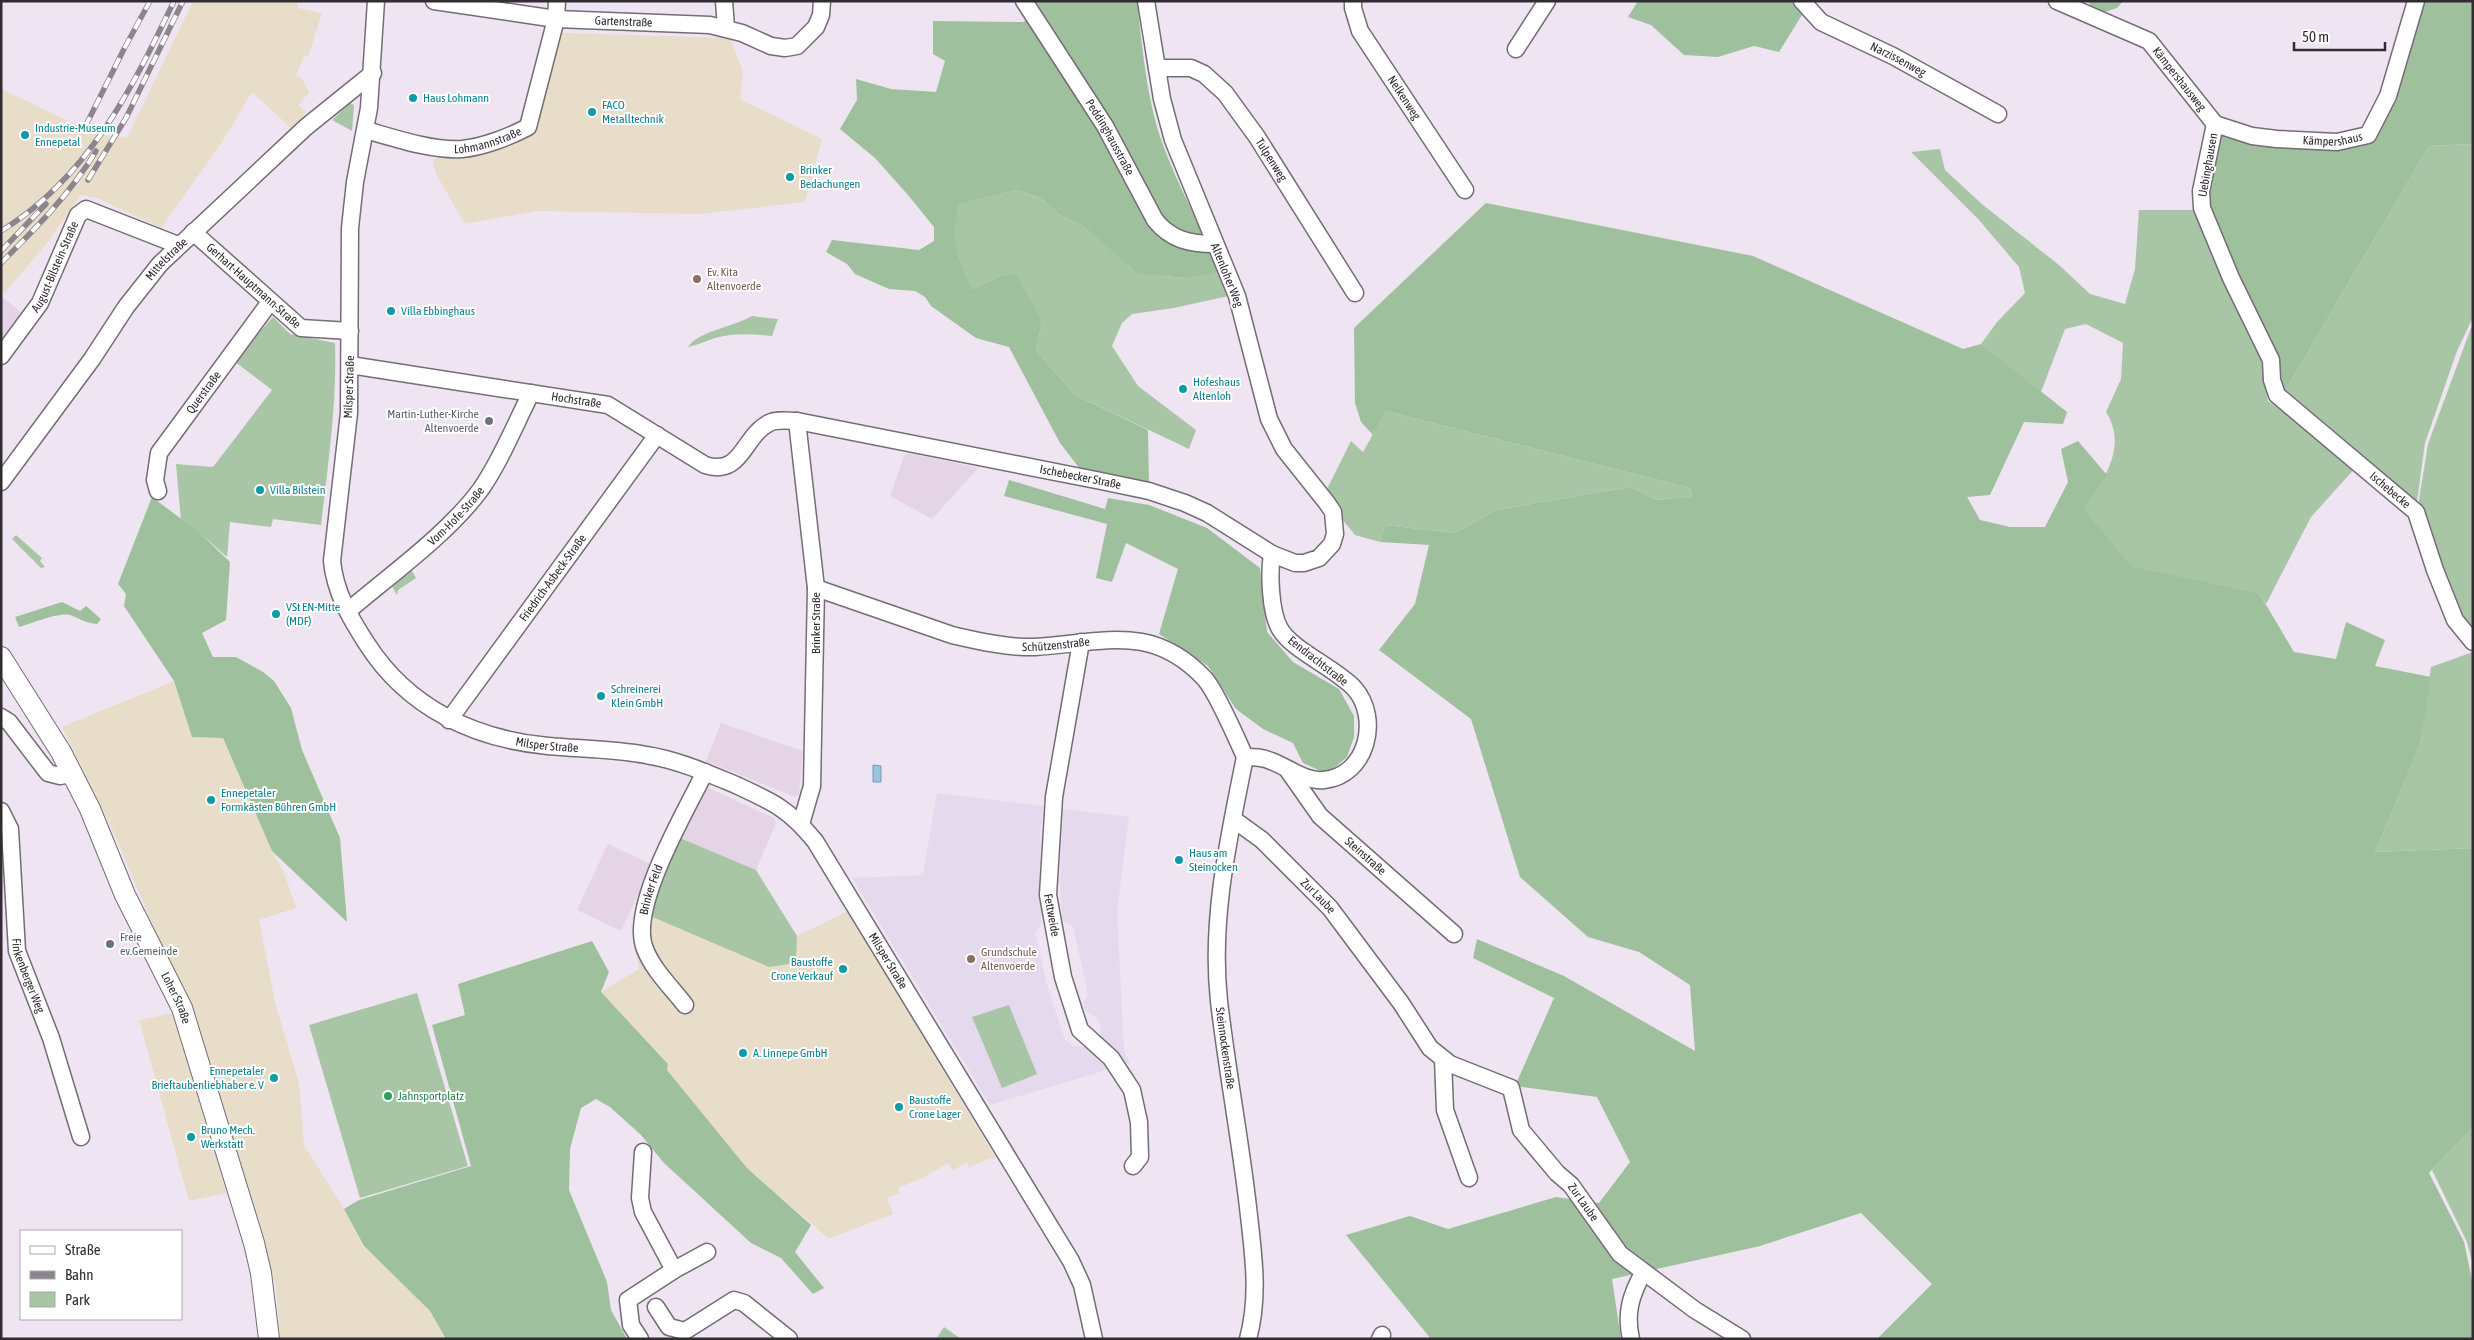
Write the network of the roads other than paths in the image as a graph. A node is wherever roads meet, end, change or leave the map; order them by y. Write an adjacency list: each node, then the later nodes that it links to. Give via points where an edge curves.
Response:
1 (376, 1): 17 (street, Milsper Straße)
2 (434, 1): 13 (street, Gartenstraße)
3 (557, 1): 13 (street)
4 (724, 1): 14 (street)
5 (822, 1): 14 (street, Gartenstraße, via 816,27 796,46 771,46)
6 (1024, 1): 23 (street, Peddinghausstraße, via 1104,126 1155,220 1164,231 1189,242)
7 (1146, 1): 16 (street, Altenloher Weg)
8 (1353, 1): 21 (street, Nelkenweg, via 1360,31)
9 (1547, 1): 15 (street)
10 (1802, 1): 18 (street, Narzissenweg, via 1821,22 1893,56)
11 (2057, 1): 19 (street, Kämpershausweg, via 2149,41)
12 (2416, 1): 19 (street, Kämpershaus, via 2388,96 2368,135 2337,142 2277,139 2252,136)
13 (556, 19): 14 (street, Gartenstraße, via 698,24); 20 (street, Lohmannstraße, via 528,126 496,140 462,149 414,143)
14 (726, 28)
15 (1516, 49)
16 (1157, 68): 23 (street, Altenloher Weg, via 1173,140); 25 (street, Tulpenweg, via 1191,68 1204,74 1225,93 1257,137)
17 (373, 73): 20 (street, Milsper Straße); 22 (street, Mittelstraße, via 306,127)
18 (1998, 114)
19 (2215, 124): 31 (street, Uebinghausen, via 2201,191 2202,208 2230,278 2271,360)
20 (366, 130): 27 (street, Milsper Straße, via 350,228)
21 (1465, 190)
22 (193, 232): 24 (street, Mittelstraße); 26 (street, Gerhart-Hauptmann-Straße)
23 (1215, 244): 36 (street, Altenloher Weg, via 1237,296 1269,419 1284,449 1333,512)
24 (178, 245): 28 (street, August-Bilstein-Straße, via 86,209 78,215 34,313); 34 (street, Mittelstraße, via 126,307)
25 (1355, 293)
26 (270, 302): 27 (street, Gerhart-Hauptmann-Straße, via 301,328); 35 (street, Querstraße, via 159,453 155,480)
27 (350, 331): 29 (street, Milsper Straße)
28 (1, 356)
29 (350, 365): 30 (street, Hochstraße); 39 (street, Milsper Straße, via 349,413 332,561 334,578)
30 (531, 394): 33 (street, Hochstraße, via 608,405); 39 (street, Vom-Hofe-Straße, via 481,489 448,524)
31 (2277, 395): 41 (street, Ischebecke, via 2416,512 2455,620)
32 (797, 421): 33 (street, Hochstraße, via 769,423 729,466 722,468 705,465); 37 (street, Ischebecker Straße, via 1149,491 1207,513); 38 (street, Brinker Straße)
33 (657, 435): 44 (street, Friedrich-Asbeck-Straße)
34 (1, 482)
35 (158, 491)
36 (1335, 534): 37 (street, Ischebecker Straße, via 1332,544 1319,558 1304,563 1285,561)
37 (1272, 554): 46 (street, Eendrachtstraße, via 1274,610 1280,630 1354,688 1364,703 1369,720 1364,748 1358,760 1338,776 1323,780 1309,778)
38 (816, 588): 40 (street, Schützenstraße, via 974,640 1034,647); 51 (street, Brinker Straße, via 812,777)
39 (348, 611): 44 (street, Milsper Straße, via 370,648 396,681 422,703)
40 (1081, 642): 45 (street, Schützenstraße, via 1116,638 1154,643 1184,660 1206,681); 57 (street, Fettweide, via 1054,797 1048,896 1063,977 1080,1030 1111,1058 1132,1090 1139,1122 1140,1157)
41 (2473, 642)
42 (1, 657): 48 (main road, Loher Straße, via 52,736)
43 (1, 717): 48 (street, via 9,722 48,773)
44 (450, 720): 47 (street, Milsper Straße, via 484,734 521,742 648,755)
45 (1245, 757): 46 (street, Eendrachtstraße, via 1269,760); 50 (street, Steinnockenstraße)
46 (1286, 767): 52 (street, Steinstraße, via 1320,816)
47 (705, 772): 51 (street, Milsper Straße, via 789,812); 53 (street, Brinker Feld, via 648,892 643,921 644,948)
48 (72, 774): 63 (main road, Loher Straße, via 125,895 182,1008 254,1243)
49 (1, 811): 55 (street, Finkenberger Weg, via 10,829 16,951 51,1038)
50 (1233, 819): 54 (street, Zur Laube, via 1262,840 1330,908 1430,1048); 67 (street, Steinnockenstraße, via 1219,907 1217,961 1219,1000 1253,1251 1255,1296)
51 (801, 824): 66 (street, Milsper Straße, via 815,841 1071,1261 1082,1284)
52 (1454, 934)
53 (685, 1005)
54 (1443, 1059): 58 (street, via 1445,1110); 61 (street, Zur Laube, via 1471,1074 1511,1088 1521,1130 1571,1185 1620,1254)
55 (81, 1137)
56 (643, 1152): 60 (street, via 640,1198 643,1212)
57 (1133, 1166)
58 (1469, 1178)
59 (708, 1252): 60 (street)
60 (674, 1270): 64 (street, via 628,1300 631,1325)
61 (1643, 1273): 68 (street, via 1630,1297); 69 (street, Zur Laube)
62 (656, 1307): 65 (street, via 669,1327 684,1331 734,1300 744,1303)
63 (269, 1339)
64 (640, 1339)
65 (789, 1339)
66 (1094, 1339)
67 (1248, 1339)
68 (1630, 1339)
69 (1742, 1339)

